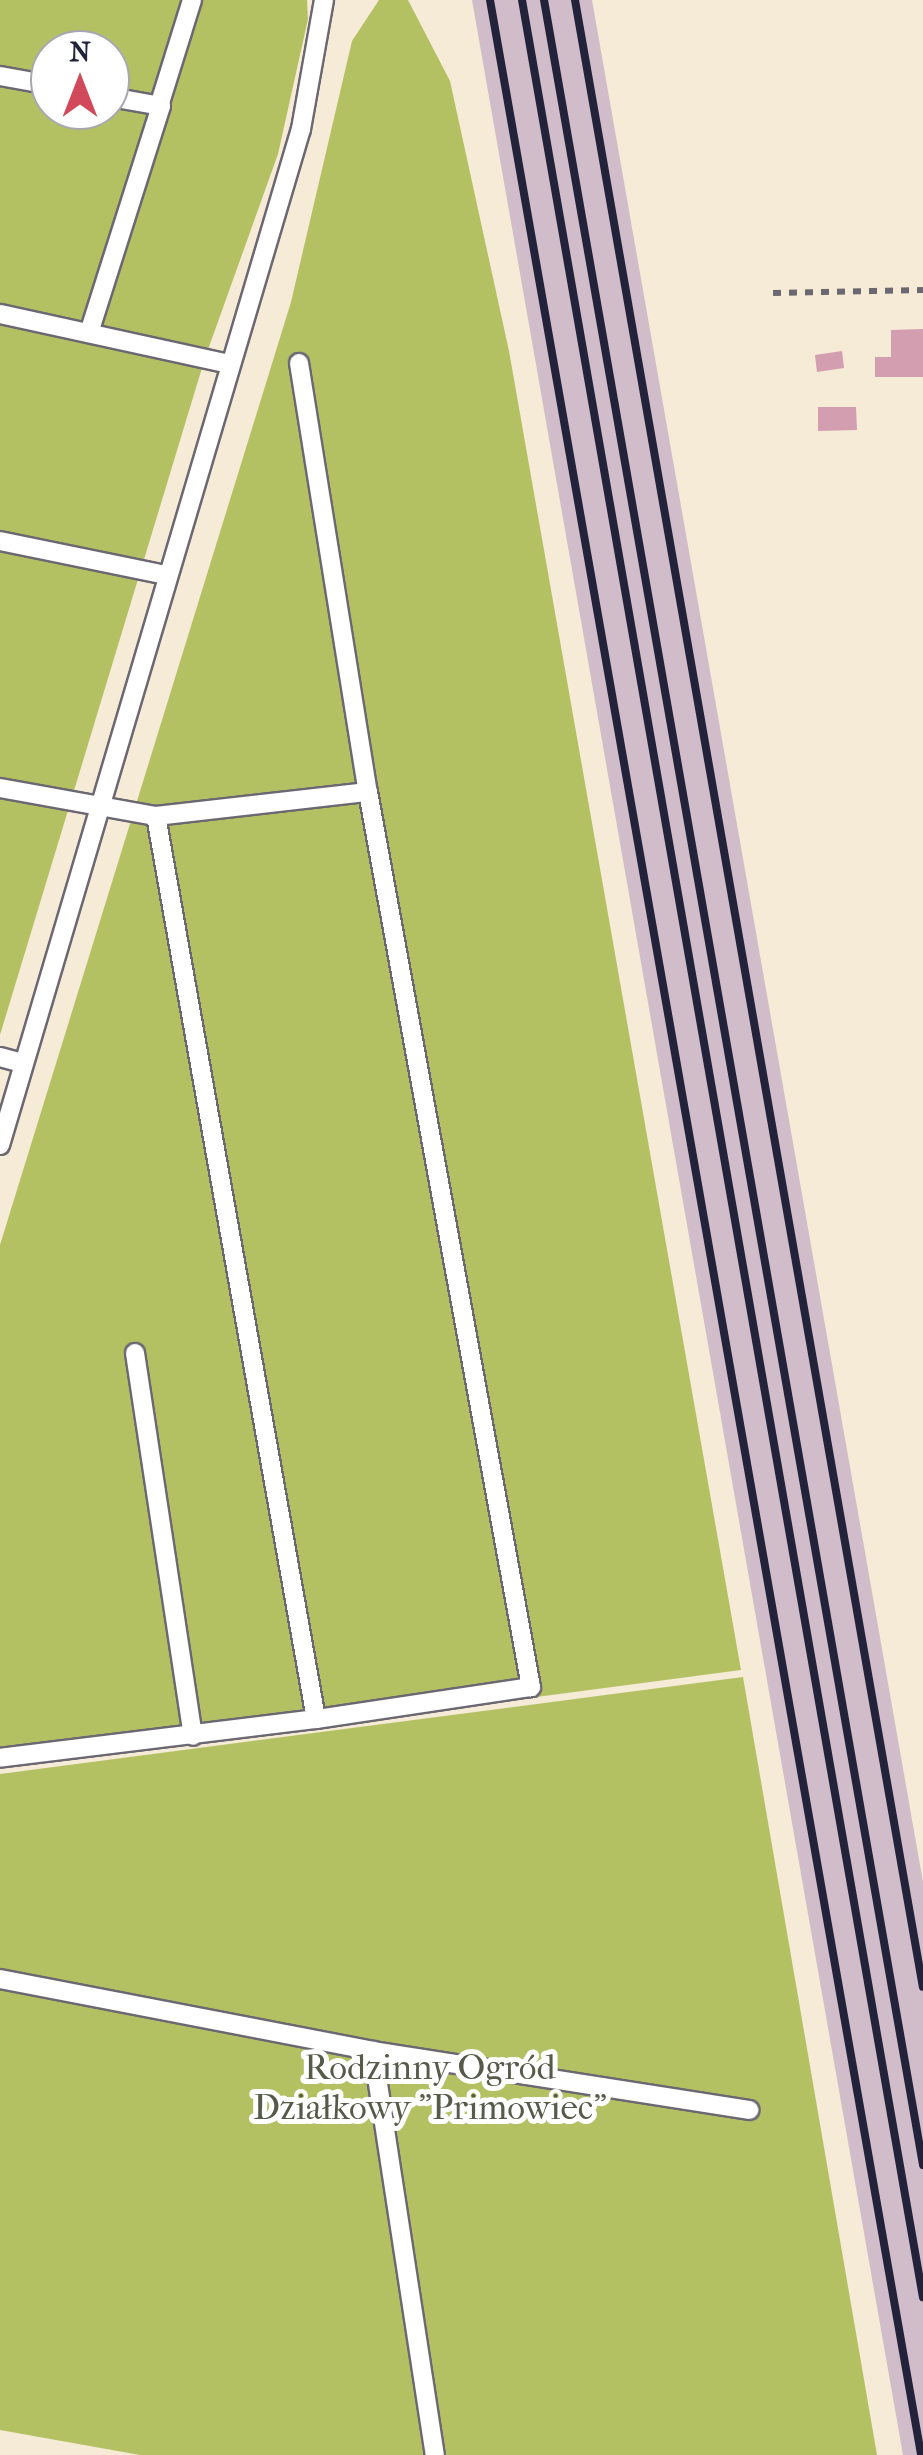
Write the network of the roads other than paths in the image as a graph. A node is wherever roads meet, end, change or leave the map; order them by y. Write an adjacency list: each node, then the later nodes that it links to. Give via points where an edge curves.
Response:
1 (192, 0): 6 (lane)
2 (324, 0): 10 (lane, via 301,129)
3 (0, 76): 4 (lane)
4 (30, 81)
5 (130, 100): 6 (lane)
6 (159, 106): 8 (lane)
7 (0, 314): 8 (lane)
8 (88, 334): 10 (lane)
9 (299, 363): 14 (lane)
10 (230, 364): 12 (lane)
11 (0, 541): 12 (lane)
12 (166, 575): 15 (lane)
13 (0, 788): 15 (lane)
14 (368, 792): 16 (lane); 21 (lane, via 531,1687)
15 (97, 808): 16 (lane); 18 (lane)
16 (156, 816): 21 (lane)
17 (0, 1057): 18 (lane)
18 (23, 1063): 19 (lane)
19 (0, 1145)
20 (135, 1354): 22 (lane)
21 (316, 1719): 22 (lane)
22 (192, 1736): 23 (lane)
23 (0, 1758)
24 (0, 1980): 25 (lane)
25 (373, 2050): 26 (lane); 27 (lane)
26 (749, 2110)
27 (435, 2455)

